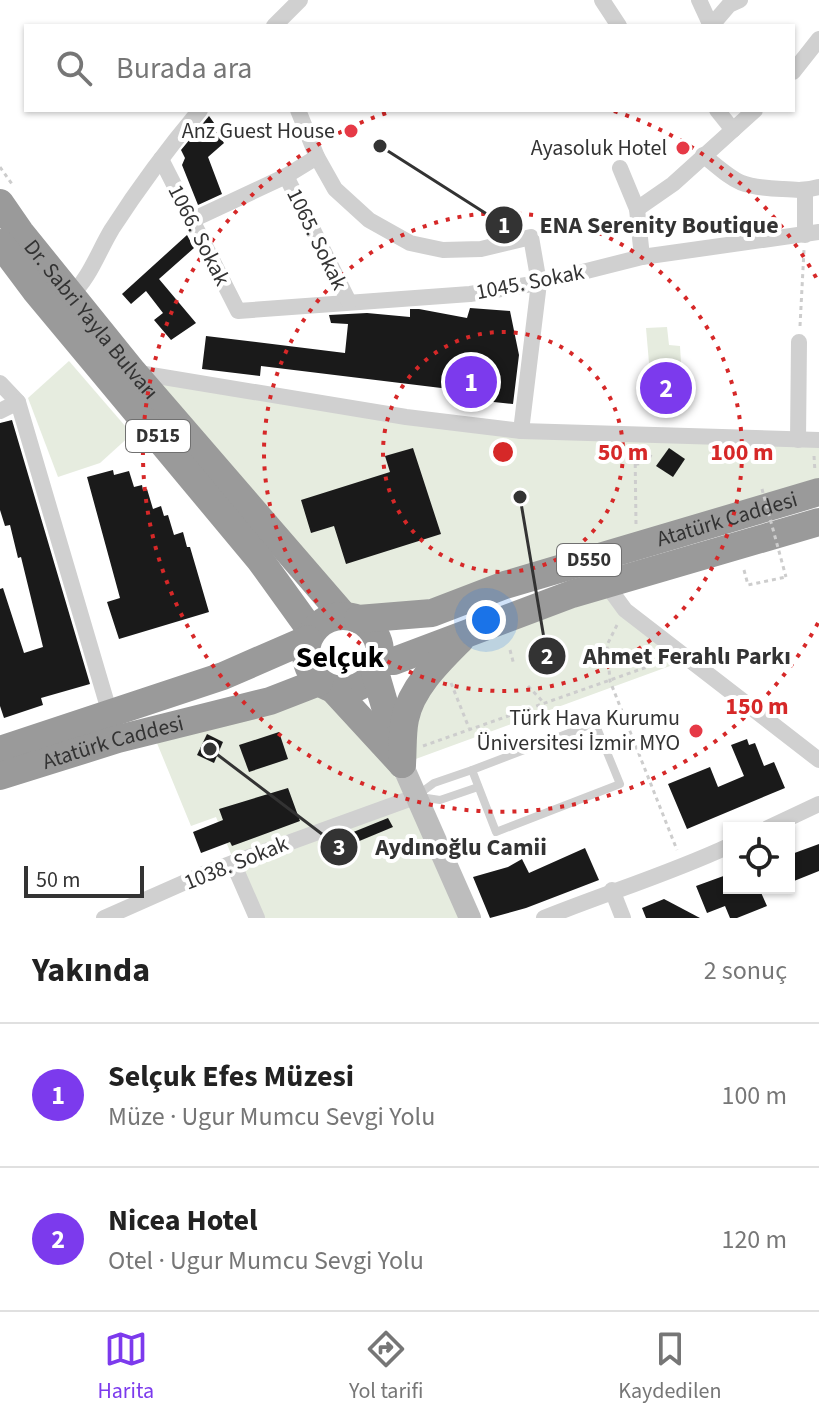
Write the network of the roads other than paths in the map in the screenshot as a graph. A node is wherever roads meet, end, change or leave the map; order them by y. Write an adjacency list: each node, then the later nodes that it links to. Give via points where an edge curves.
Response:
1 (300, 0): 5 (street)
2 (602, 0): 6 (street)
3 (699, 0): 7 (street)
4 (740, 0): 8 (street)
5 (276, 24)
6 (618, 24)
7 (710, 24)
8 (713, 24)
9 (819, 39): 10 (street)
10 (795, 69)
11 (198, 112): 18 (street)
12 (299, 112): 17 (street)
13 (719, 112): 15 (street)
14 (753, 112): 15 (street)
15 (733, 130): 16 (street)
16 (703, 155): 21 (street, via 748,187); 23 (street)
17 (317, 157): 20 (street); 28 (street, via 346,200 410,243 443,250 481,249 531,237)
18 (161, 159): 24 (street, 1066. Sokak); 29 (street)
19 (620, 168): 23 (street)
20 (286, 176): 24 (street); 30 (street, 1065. Sokak)
21 (812, 189): 25 (street)
22 (0, 203): 29 (highway, Dr. Sabri Yayla Bulvarı / D515)
23 (637, 209): 27 (street)
24 (192, 220): 31 (street, 1066. Sokak)
25 (812, 234): 27 (street, 1045. Sokak)
26 (0, 243): 43 (highway, Dr. Sabri Yayla Bulvarı / D515, via 260,560)
27 (642, 257): 28 (street, 1045. Sokak)
28 (539, 283): 30 (street, 1045. Sokak, via 470,294); 37 (street)
29 (70, 296): 33 (highway, Dr. Sabri Yayla Bulvarı / D515)
30 (349, 302): 31 (street, 1045. Sokak)
31 (238, 311)
32 (799, 342): 38 (street)
33 (133, 372): 37 (street); 42 (highway, Dr. Sabri Yayla Bulvarı / D515, via 308,578)
34 (0, 383): 35 (street)
35 (18, 402): 36 (street); 47 (street)
36 (0, 411)
37 (521, 431): 38 (street)
38 (810, 440)
39 (817, 488): 42 (highway, Atatürk Caddesi / D550, via 505,585 432,613)
40 (819, 522): 41 (highway, Atatürk Caddesi / D550)
41 (606, 584): 44 (highway, Atatürk Caddesi / D550); 50 (street, via 625,610)
42 (351, 617): 43 (highway, via 326,620); 45 (highway, via 377,636)
43 (310, 635): 46 (highway, via 307,662); 47 (highway, Atatürk Caddesi, via 223,676)
44 (466, 635): 45 (highway, Atatürk Caddesi / D550); 49 (highway, via 420,687 405,716)
45 (378, 667): 46 (highway, via 357,688); 49 (highway)
46 (326, 685): 48 (highway, Atatürk Caddesi, via 118,739); 49 (highway)
47 (110, 714): 48 (highway, Atatürk Caddesi)
48 (1, 752)
49 (410, 756): 53 (street)
50 (819, 760)
51 (472, 770): 52 (lane); 52 (lane, via 595,723 620,784 496,832); 53 (lane, via 434,783)
52 (478, 787): 53 (lane, via 440,800)
53 (415, 797): 57 (street, 1038. Sokak); 61 (street)
54 (819, 804): 55 (street)
55 (781, 822)
56 (723, 849): 58 (street)
57 (233, 863): 59 (street, 1038. Sokak); 60 (street)
58 (612, 890): 62 (street); 63 (street)
59 (104, 918)
60 (257, 918)
61 (470, 918)
62 (544, 918)
63 (623, 918)

